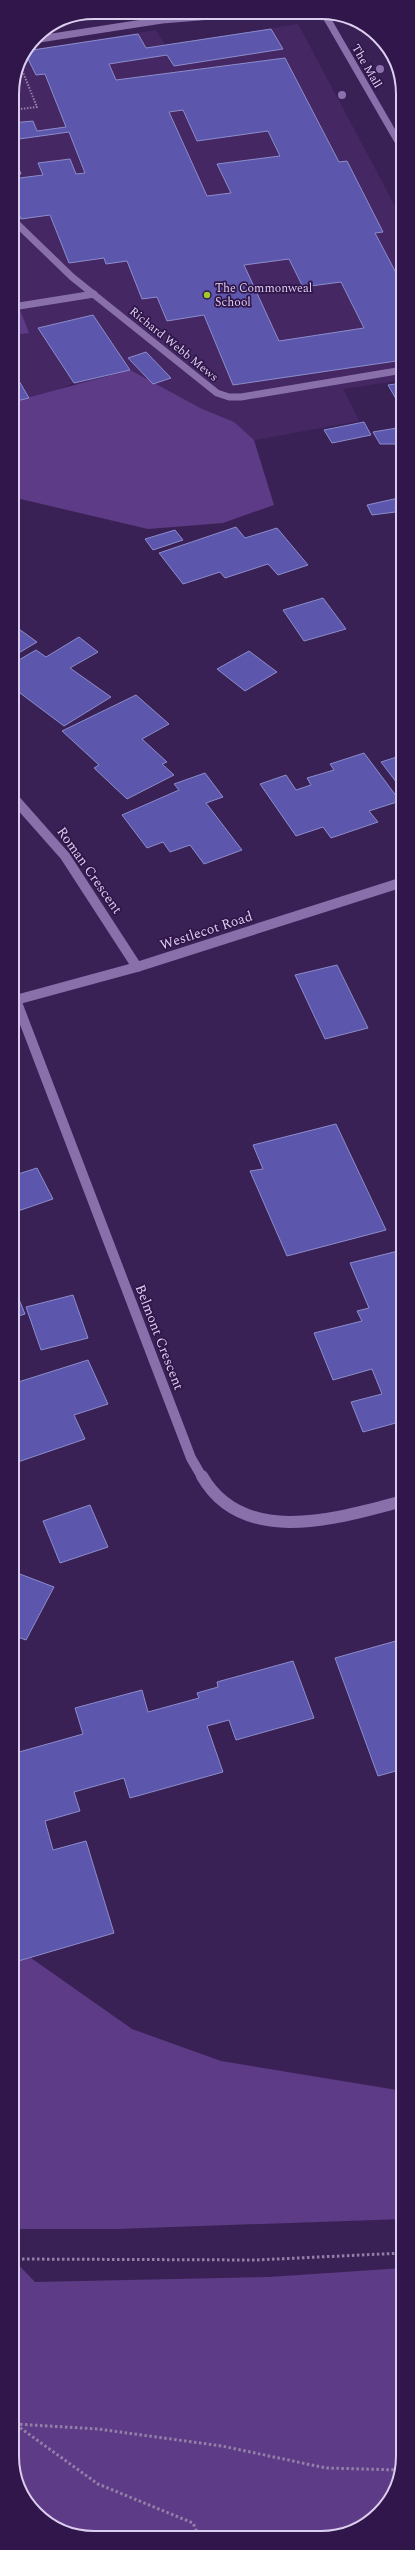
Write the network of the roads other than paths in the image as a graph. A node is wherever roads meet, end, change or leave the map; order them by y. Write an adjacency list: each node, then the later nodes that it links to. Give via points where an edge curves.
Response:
1 (174, 19): 3 (street)
2 (328, 20): 4 (street, The Mall)
3 (48, 35)
4 (396, 138)
5 (19, 226): 6 (street, Richard Webb Mews, via 72,277)
6 (94, 294): 7 (street); 8 (street, Richard Webb Mews, via 196,377 217,393 229,397)
7 (19, 306)
8 (396, 371)
9 (19, 803): 11 (street, Roman Crescent, via 54,840 89,888)
10 (396, 884): 11 (street, Westlecot Road)
11 (137, 967): 12 (street, Westlecot Road)
12 (19, 1000)
13 (19, 1014): 14 (street, Belmont Crescent, via 191,1458 215,1496 250,1518 298,1524)
14 (396, 1503)

